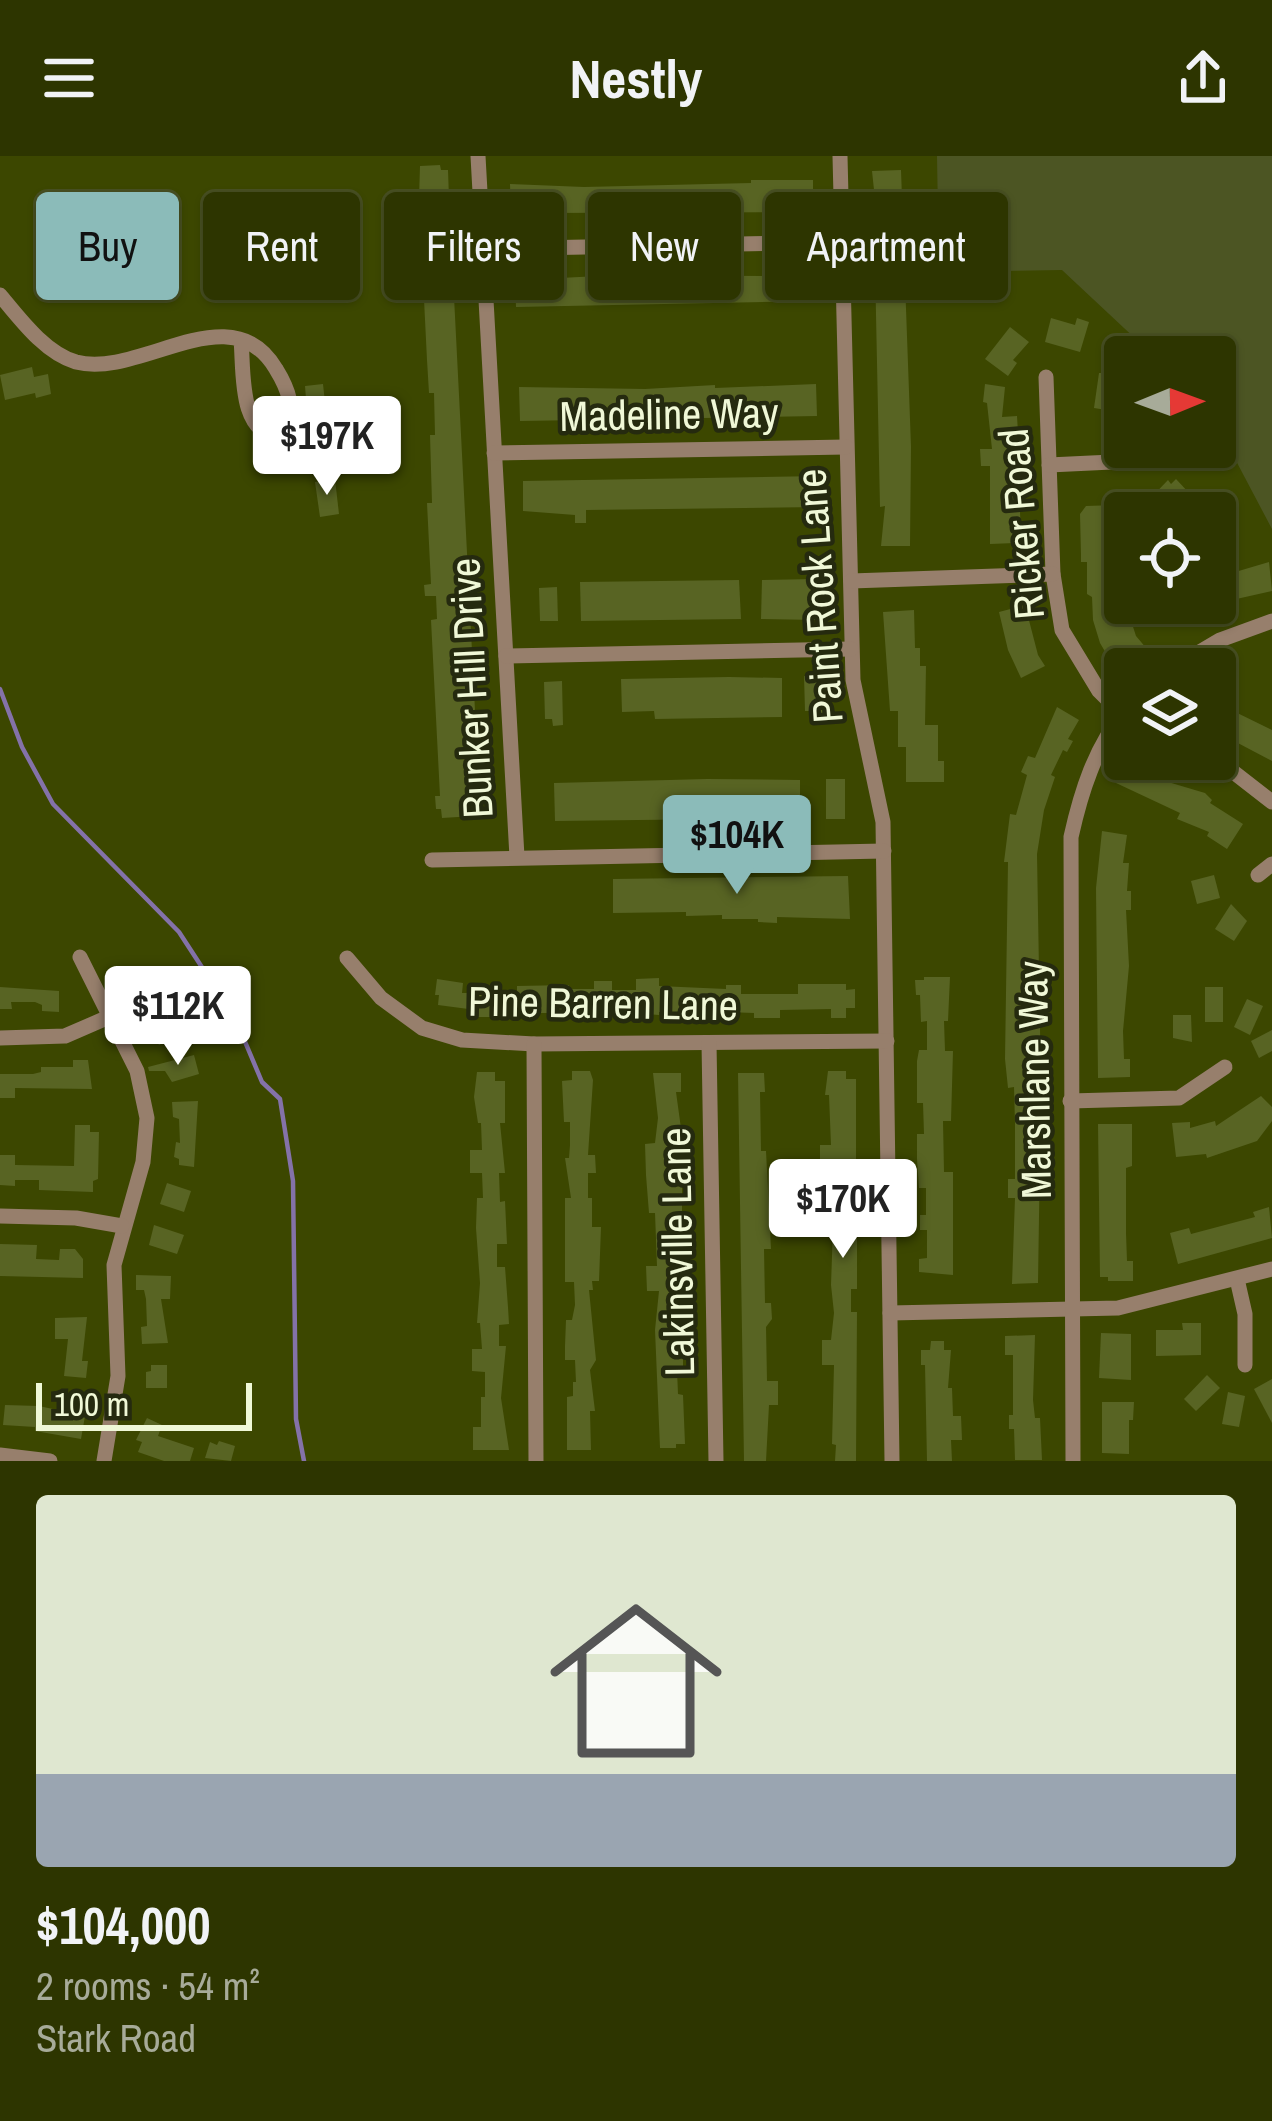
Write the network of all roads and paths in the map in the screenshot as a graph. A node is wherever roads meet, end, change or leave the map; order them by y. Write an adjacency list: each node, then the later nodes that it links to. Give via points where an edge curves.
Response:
1 (478, 156): 3 (street, Bunker Hill Drive)
2 (840, 156): 4 (street, Paint Rock Lane)
3 (480, 192)
4 (841, 192)
5 (765, 244): 6 (street)
6 (564, 247)
7 (0, 295): 10 (street, via 72,361 111,362 219,335)
8 (486, 300): 13 (street, Bunker Hill Drive)
9 (843, 300): 12 (street, Paint Rock Lane)
10 (241, 340): 10 (street, via 264,351 290,394 289,431 280,436 260,431 251,418)
11 (1046, 376): 15 (street, Ricker Road)
12 (846, 447): 13 (street, Madeline Way); 17 (street, Paint Rock Lane)
13 (494, 453): 21 (street, Bunker Hill Drive)
14 (1104, 463): 15 (street)
15 (1049, 466): 16 (street, Ricker Road)
16 (1053, 574): 17 (street); 22 (street, Ricker Road, via 1062,630)
17 (851, 581): 20 (street, Paint Rock Lane)
18 (1272, 621): 19 (street)
19 (1207, 648)
20 (851, 650): 21 (street); 26 (street, Paint Rock Lane)
21 (506, 656): 27 (street, Bunker Hill Drive)
22 (1104, 696)
23 (1104, 744): 37 (street, Marshlane Way, via 1071,837)
24 (1236, 774): 25 (street)
25 (1272, 802)
26 (884, 850): 27 (street); 33 (street, Paint Rock Lane)
27 (517, 857): 28 (street)
28 (432, 860)
29 (80, 957): 31 (street)
30 (346, 958): 35 (street, Pine Barren Lane, via 380,998 422,1028 462,1040)
31 (111, 1016): 32 (street, via 65,1036); 39 (street, via 137,1071 147,1118 143,1162)
32 (0, 1038)
33 (886, 1041): 34 (street, Pine Barren Lane); 43 (street, Paint Rock Lane)
34 (710, 1043): 35 (street, Pine Barren Lane); 49 (street, Lakinsville Lane)
35 (534, 1044): 48 (street)
36 (1225, 1067): 37 (street, via 1179,1098)
37 (1070, 1101): 42 (street, Marshlane Way)
38 (0, 1216): 39 (street)
39 (122, 1226): 47 (street, via 112,1288 116,1405)
40 (1272, 1269): 41 (street)
41 (1237, 1279): 42 (street, via 1118,1308); 44 (street)
42 (1072, 1310): 43 (street); 51 (street, Marshlane Way)
43 (890, 1313): 50 (street, Paint Rock Lane)
44 (1245, 1365)
45 (0, 1455): 46 (street)
46 (50, 1461)
47 (104, 1461)
48 (536, 1461)
49 (716, 1461)
50 (892, 1461)
51 (1073, 1461)

